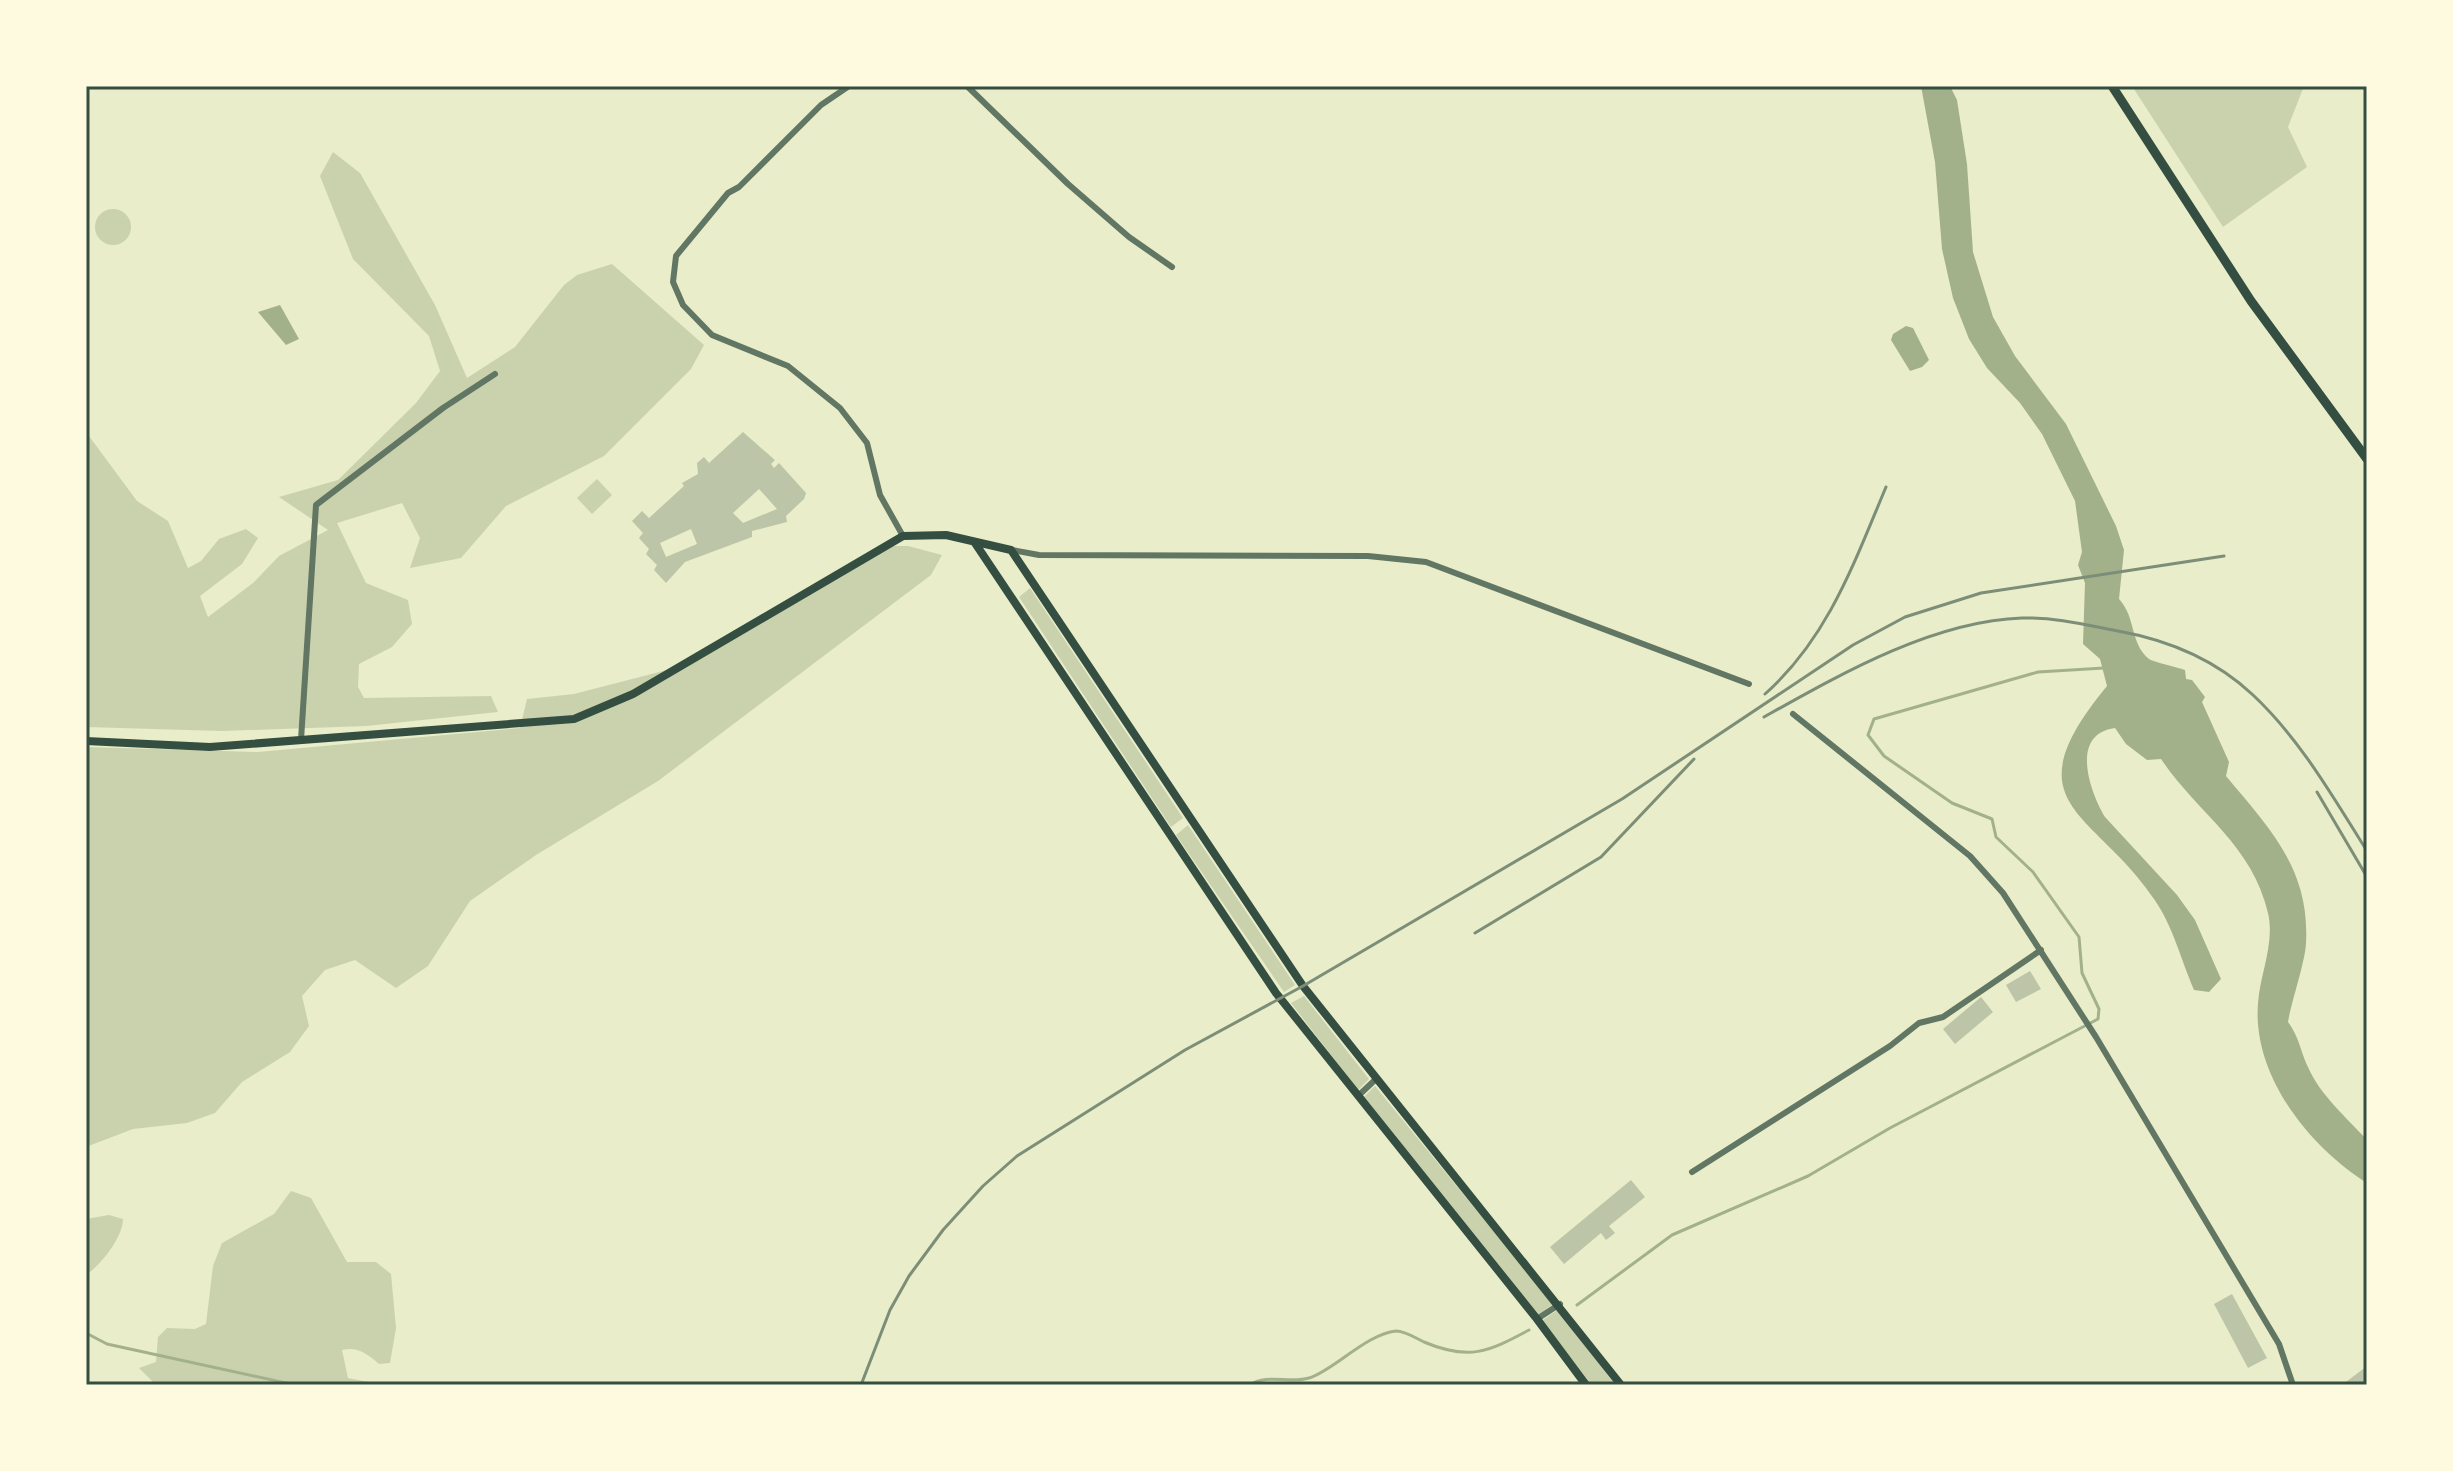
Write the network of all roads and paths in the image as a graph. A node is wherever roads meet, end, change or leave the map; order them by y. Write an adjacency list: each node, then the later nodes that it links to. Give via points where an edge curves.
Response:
1 (849, 86): 7 (street, via 821,105 728,193 676,256 673,282 690,315 712,335 788,366 840,408 867,443 880,495)
2 (967, 86): 4 (street, via 1068,184)
3 (2112, 86): 6 (main road, via 2251,301)
4 (1172, 267)
5 (495, 374): 12 (street, via 316,505)
6 (2367, 459)
7 (903, 536): 8 (main road, via 928,533); 12 (main road, via 633,694 574,719)
8 (975, 543): 9 (main road); 16 (main road, via 1276,993)
9 (1011, 550): 10 (street, via 1039,555 1368,556 1426,562); 15 (main road, via 1278,950)
10 (1749, 684)
11 (1793, 714): 14 (street, via 1985,869)
12 (301, 740): 13 (main road, via 210,747)
13 (86, 741)
14 (2041, 950): 17 (street); 22 (street, via 2279,1344)
15 (1376, 1079): 16 (street); 18 (main road)
16 (1358, 1096): 19 (main road)
17 (1692, 1172)
18 (1560, 1304): 19 (street); 21 (main road)
19 (1537, 1319): 20 (main road)
20 (1586, 1385)
21 (1621, 1385)
22 (2293, 1385)

